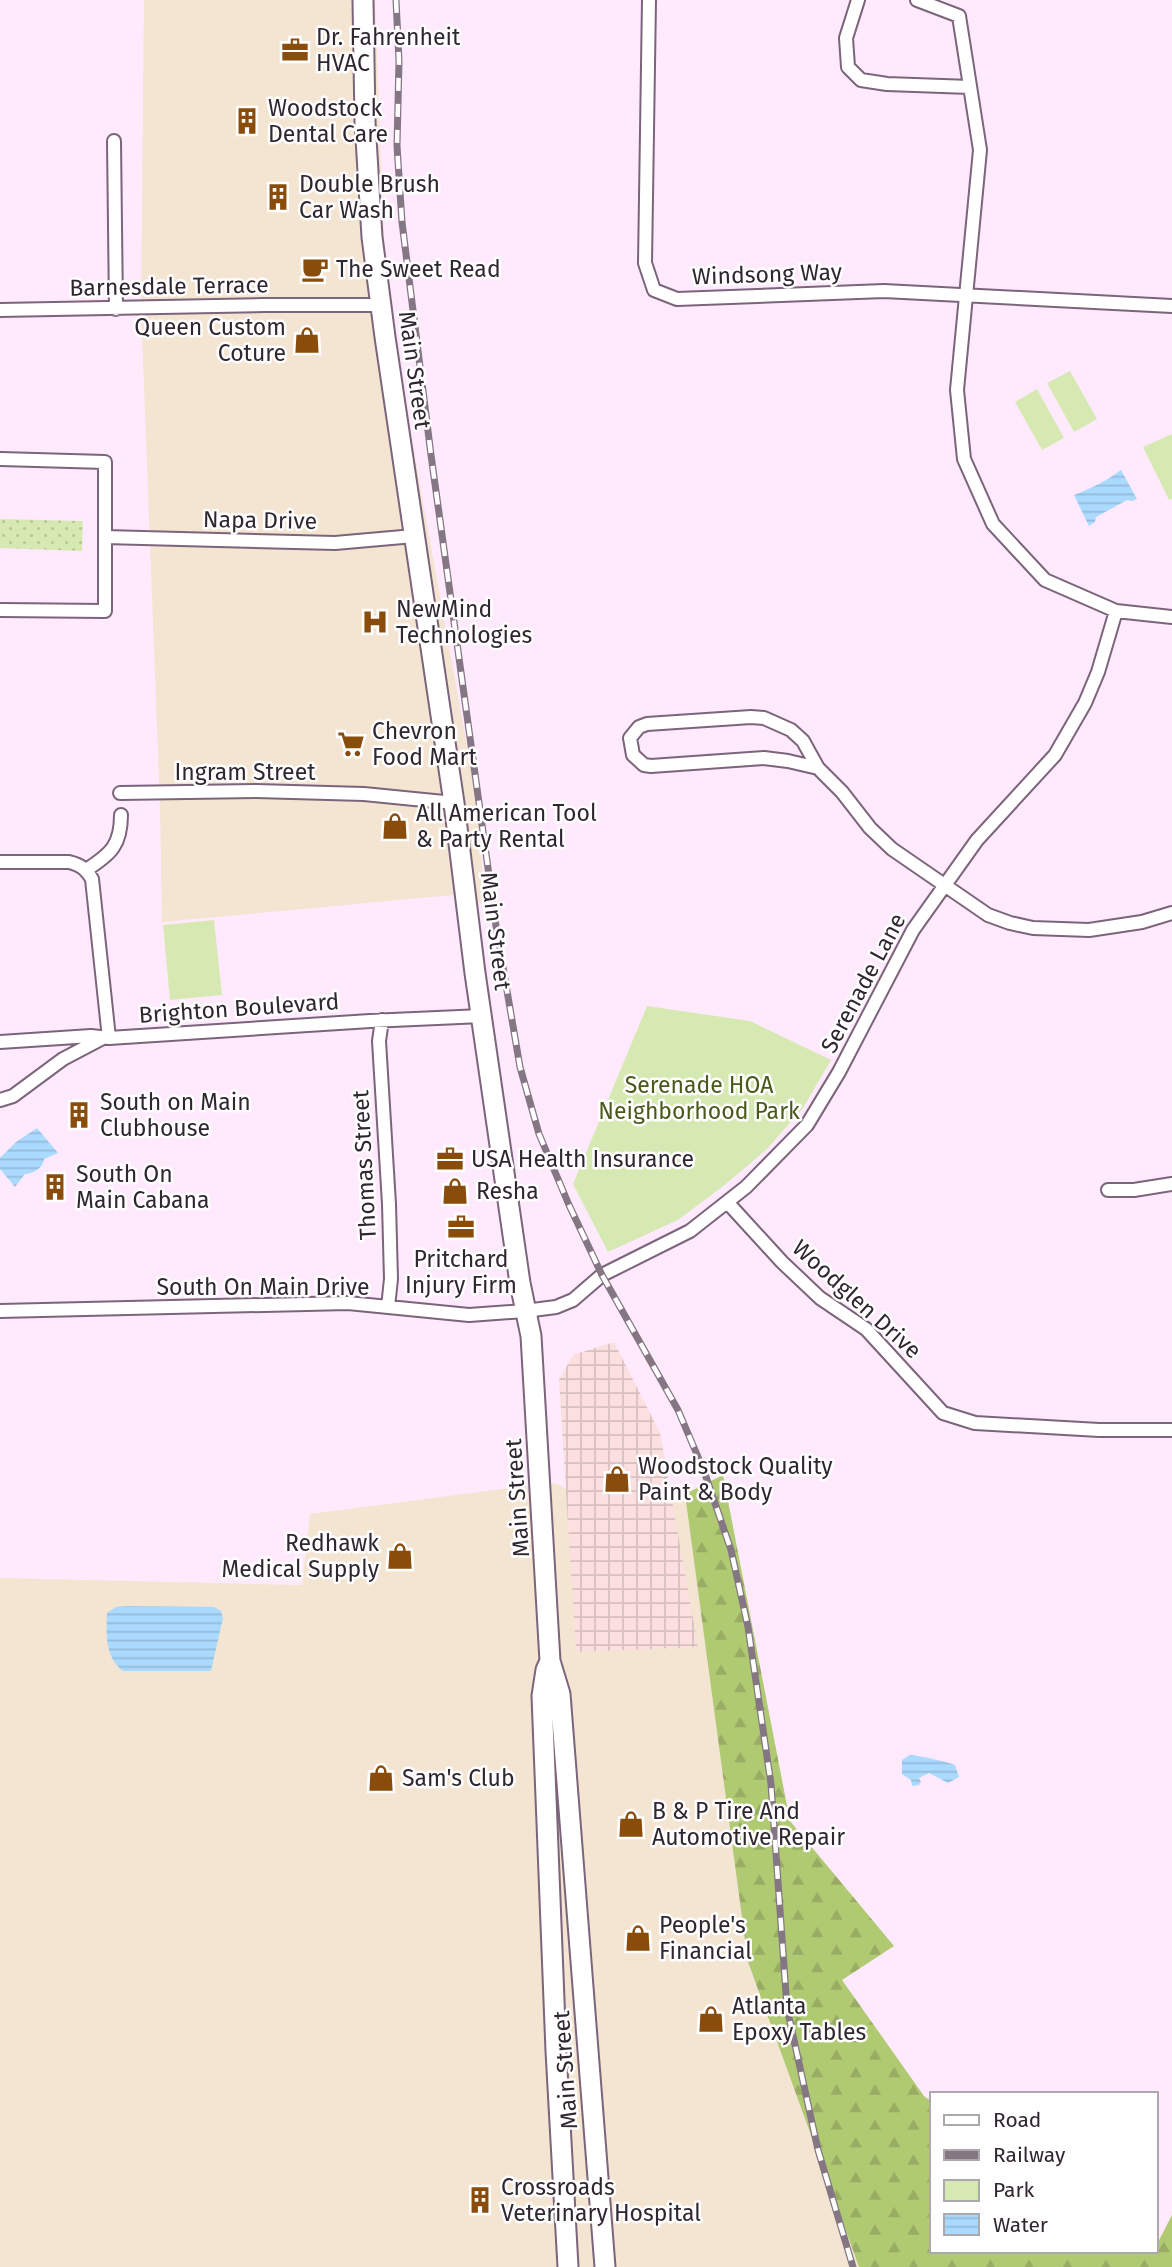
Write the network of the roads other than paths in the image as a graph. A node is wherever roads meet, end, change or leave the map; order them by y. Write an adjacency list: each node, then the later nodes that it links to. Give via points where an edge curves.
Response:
1 (363, 0): 8 (main road, Main Street, via 368,196)
2 (649, 0): 7 (street, Windsong Way, via 645,263 654,290 677,299 884,291)
3 (858, 0): 5 (street, via 846,38 848,68 862,80)
4 (917, 0): 5 (street, via 959,16)
5 (970, 87): 7 (street, via 980,150)
6 (114, 141): 10 (street)
7 (965, 296): 9 (street, Windsong Way); 16 (street, via 957,390 964,459 993,524 1045,580)
8 (381, 305): 10 (street, Barnesdale Terrace); 13 (main road, Main Street)
9 (1172, 306)
10 (116, 309): 11 (street, Barnesdale Terrace)
11 (0, 310)
12 (1, 459): 14 (street, via 105,463)
13 (414, 536): 14 (street, Napa Drive, via 335,543); 20 (main road, Main Street)
14 (105, 537): 15 (street, via 105,611)
15 (1, 610)
16 (1116, 611): 17 (street); 24 (street, Serenade Lane, via 1085,703 1055,755 977,840)
17 (1172, 617)
18 (818, 768): 18 (street, via 803,741 765,718 647,724 630,738 633,755 644,765 765,758); 24 (street, via 892,849)
19 (120, 793): 20 (street, Ingram Street, via 270,791)
20 (454, 803): 26 (main road, Main Street)
21 (121, 815): 23 (street, via 119,840)
22 (0, 862): 23 (street, via 69,862)
23 (86, 870): 28 (street, via 92,879)
24 (943, 886): 25 (street, via 988,915 1032,928 1115,928); 33 (street, Serenade Lane, via 899,953 807,1125)
25 (1172, 913)
26 (482, 1016): 27 (street, Brighton Boulevard); 36 (main road, Main Street)
27 (382, 1020): 28 (street, Brighton Boulevard); 34 (street, Thomas Street)
28 (105, 1039): 29 (street, Brighton Boulevard); 30 (street, via 63,1059 13,1096)
29 (0, 1042)
30 (0, 1100)
31 (1172, 1184): 32 (street)
32 (1108, 1190)
33 (728, 1203): 36 (street, Serenade Lane, via 690,1231 602,1275 573,1300); 37 (street, Woodglen Drive, via 820,1297 866,1329 943,1413 975,1423)
34 (388, 1307): 35 (street, South On Main Drive, via 348,1303); 36 (street, South On Main Drive, via 470,1315)
35 (0, 1311)
36 (525, 1311): 38 (main road, Main Street, via 531,1336)
37 (1172, 1430)
38 (550, 1661): 39 (main road, Main Street, via 542,1696); 40 (main road, Main Street, via 560,1694)
39 (568, 2267)
40 (605, 2267)

